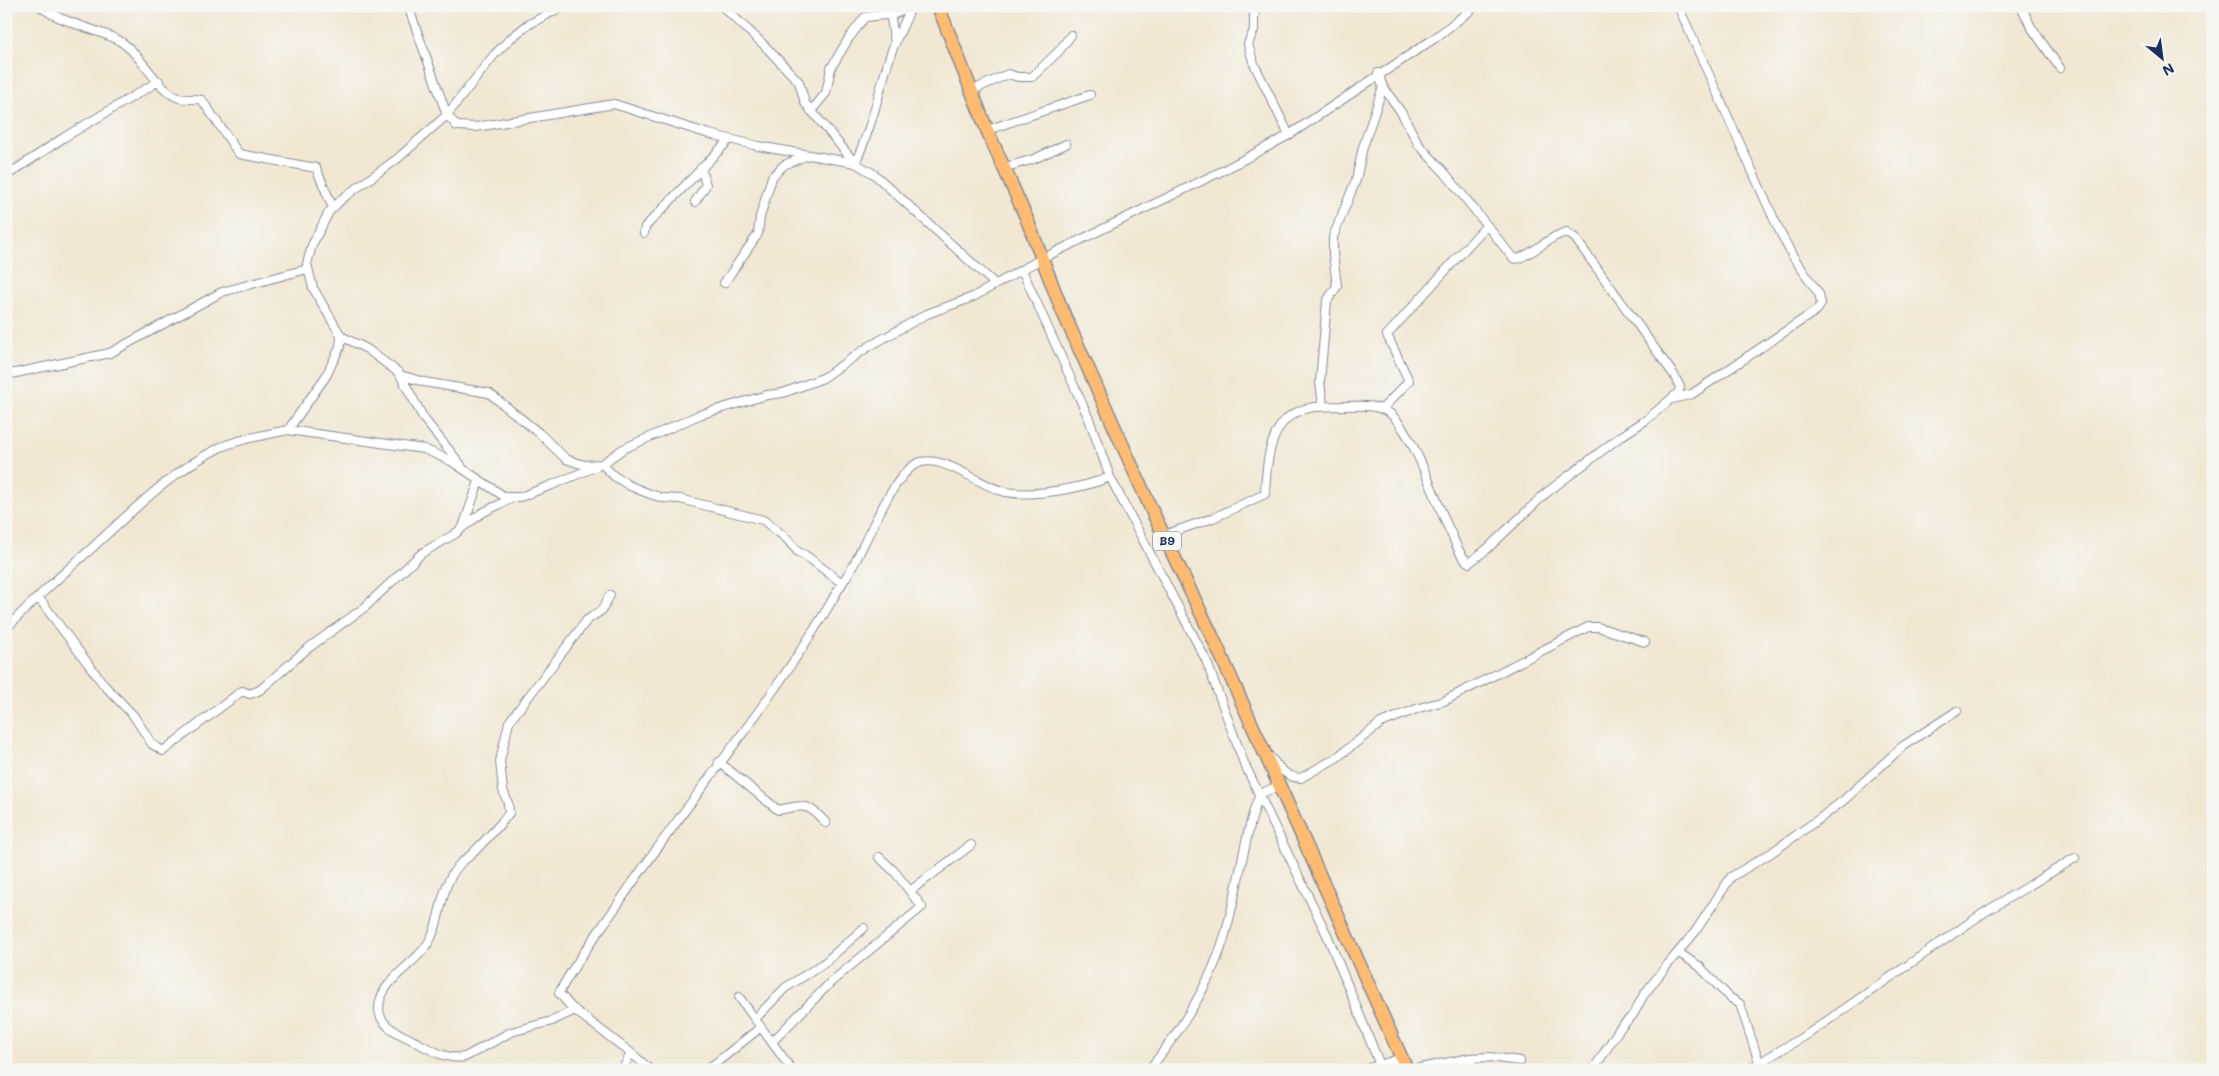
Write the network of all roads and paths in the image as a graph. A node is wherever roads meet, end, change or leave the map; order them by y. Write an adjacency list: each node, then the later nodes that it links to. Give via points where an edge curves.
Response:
1 (40, 6): 18 (street, via 56,17 117,40)
2 (408, 6): 23 (street)
3 (563, 6): 23 (street, via 526,26 510,39)
4 (722, 6): 22 (street, via 799,82)
5 (910, 6): 13 (street); 15 (street)
6 (938, 6): 20 (highway, B9)
7 (1257, 6): 25 (street, via 1254,30 1248,44 1254,64)
8 (1476, 6): 17 (street, via 1435,38)
9 (1647, 6): 10 (street)
10 (1656, 6)
11 (1678, 6): 45 (street, via 1778,228 1819,294 1821,304 1817,310 1692,394)
12 (2021, 6): 16 (street, via 2031,27)
13 (890, 10): 15 (street); 22 (street, via 865,17 831,68 826,93)
14 (1071, 35): 20 (street, via 1032,77 1008,74)
15 (895, 44): 29 (street, via 868,134)
16 (2060, 68)
17 (1378, 74): 19 (street); 25 (street)
18 (159, 81): 32 (street); 34 (street, via 175,96 206,102 239,154 316,168)
19 (1383, 87): 35 (street, via 1419,145); 46 (street, via 1356,180 1333,237 1337,286 1327,302 1320,382)
20 (971, 91): 24 (highway, B9)
21 (1090, 95): 24 (street)
22 (811, 111): 29 (street)
23 (448, 115): 26 (street, via 457,126 476,127 614,104 678,126); 34 (street)
24 (987, 130): 30 (highway, B9)
25 (1289, 135): 37 (street)
26 (730, 139): 28 (street); 31 (street)
27 (1066, 144): 30 (street, via 1034,159)
28 (808, 155): 29 (street); 40 (street, via 784,165 772,176 758,234)
29 (855, 163): 41 (street, via 874,174)
30 (1006, 167): 37 (highway, B9)
31 (701, 168): 33 (street, via 706,185); 36 (street, via 645,227)
32 (6, 176)
33 (695, 202)
34 (333, 208): 38 (street, via 312,245)
35 (1486, 226): 45 (street, via 1508,254 1516,259 1557,234 1566,232 1575,238 1674,375 1680,387); 47 (street, via 1387,335 1409,381)
36 (644, 233)
37 (1042, 259): 39 (street); 55 (highway, B9)
38 (307, 269): 42 (street, via 313,288); 43 (street, via 222,292 110,353)
39 (1022, 270): 41 (street); 51 (street, via 1089,420)
40 (724, 283)
41 (995, 284): 49 (street, via 895,331 823,378 783,393 699,415 623,449)
42 (341, 336): 44 (street, via 373,353); 48 (street, via 333,364)
43 (6, 375)
44 (400, 375): 49 (street, via 489,394 566,459 584,465); 50 (street, via 424,419)
45 (1672, 399): 47 (street, via 1546,493 1469,563 1461,555 1414,447 1392,414)
46 (1323, 405): 47 (street); 55 (street, via 1292,414 1278,429 1266,468 1264,494 1213,518)
47 (1382, 409)
48 (288, 430): 50 (street, via 424,450 439,454); 58 (street, via 231,443 180,472)
49 (602, 464): 53 (street, via 567,480); 56 (street, via 630,486 650,494 763,520 798,552)
50 (465, 470): 52 (street)
51 (1110, 477): 56 (street, via 1045,492 1016,492 990,488 934,461 916,464 906,471 887,499); 65 (street, via 1206,660 1244,764)
52 (479, 481): 53 (street); 54 (street)
53 (512, 498): 54 (street)
54 (462, 527): 58 (street, via 422,553 370,602 314,643 260,690 250,694 242,690 163,751 152,744 130,711 104,685)
55 (1164, 535): 62 (highway, B9)
56 (842, 583): 63 (street, via 800,654)
57 (610, 595): 74 (street, via 602,610 587,620 508,722 500,761 509,813 449,880 442,892 435,932 411,965 387,986 379,1008 381,1018 389,1027 444,1056 458,1058 511,1032 552,1021)
58 (38, 597): 59 (street)
59 (6, 629)
60 (1645, 642): 62 (street, via 1588,628 1444,701 1381,724 1336,758 1301,778 1286,774)
61 (1957, 711): 72 (street, via 1903,746 1844,800 1802,831 1731,877)
62 (1262, 748): 64 (highway, B9)
63 (719, 762): 66 (street, via 778,810 799,806 812,808); 74 (street, via 562,986 561,997)
64 (1278, 786): 65 (street); 79 (highway, B9)
65 (1260, 794): 83 (street, via 1328,936); 88 (street, via 1248,830 1242,868 1220,950 1177,1032)
66 (826, 823)
67 (971, 844): 70 (street)
68 (879, 857): 70 (street)
69 (2075, 858): 82 (street, via 1985,912 1808,1034)
70 (910, 891): 77 (street, via 922,907 831,982)
71 (864, 928): 75 (street, via 823,964 785,988)
72 (1679, 953): 82 (street, via 1699,966 1740,1004); 92 (street, via 1643,996)
73 (739, 997): 75 (street)
74 (575, 1010): 78 (street)
75 (755, 1019): 76 (street)
76 (761, 1027): 77 (street); 86 (street)
77 (772, 1042): 87 (street)
78 (631, 1053): 84 (street); 85 (street)
79 (1402, 1058): 83 (street); 90 (highway, B9)
80 (1470, 1058): 81 (street); 90 (street); 91 (street)
81 (1520, 1061)
82 (1759, 1062): 93 (street)
83 (1381, 1067): 89 (street)
84 (622, 1070)
85 (651, 1070)
86 (705, 1070)
87 (792, 1070)
88 (1149, 1070)
89 (1363, 1070)
90 (1409, 1070)
91 (1474, 1070)
92 (1594, 1070)
93 (1746, 1070)

